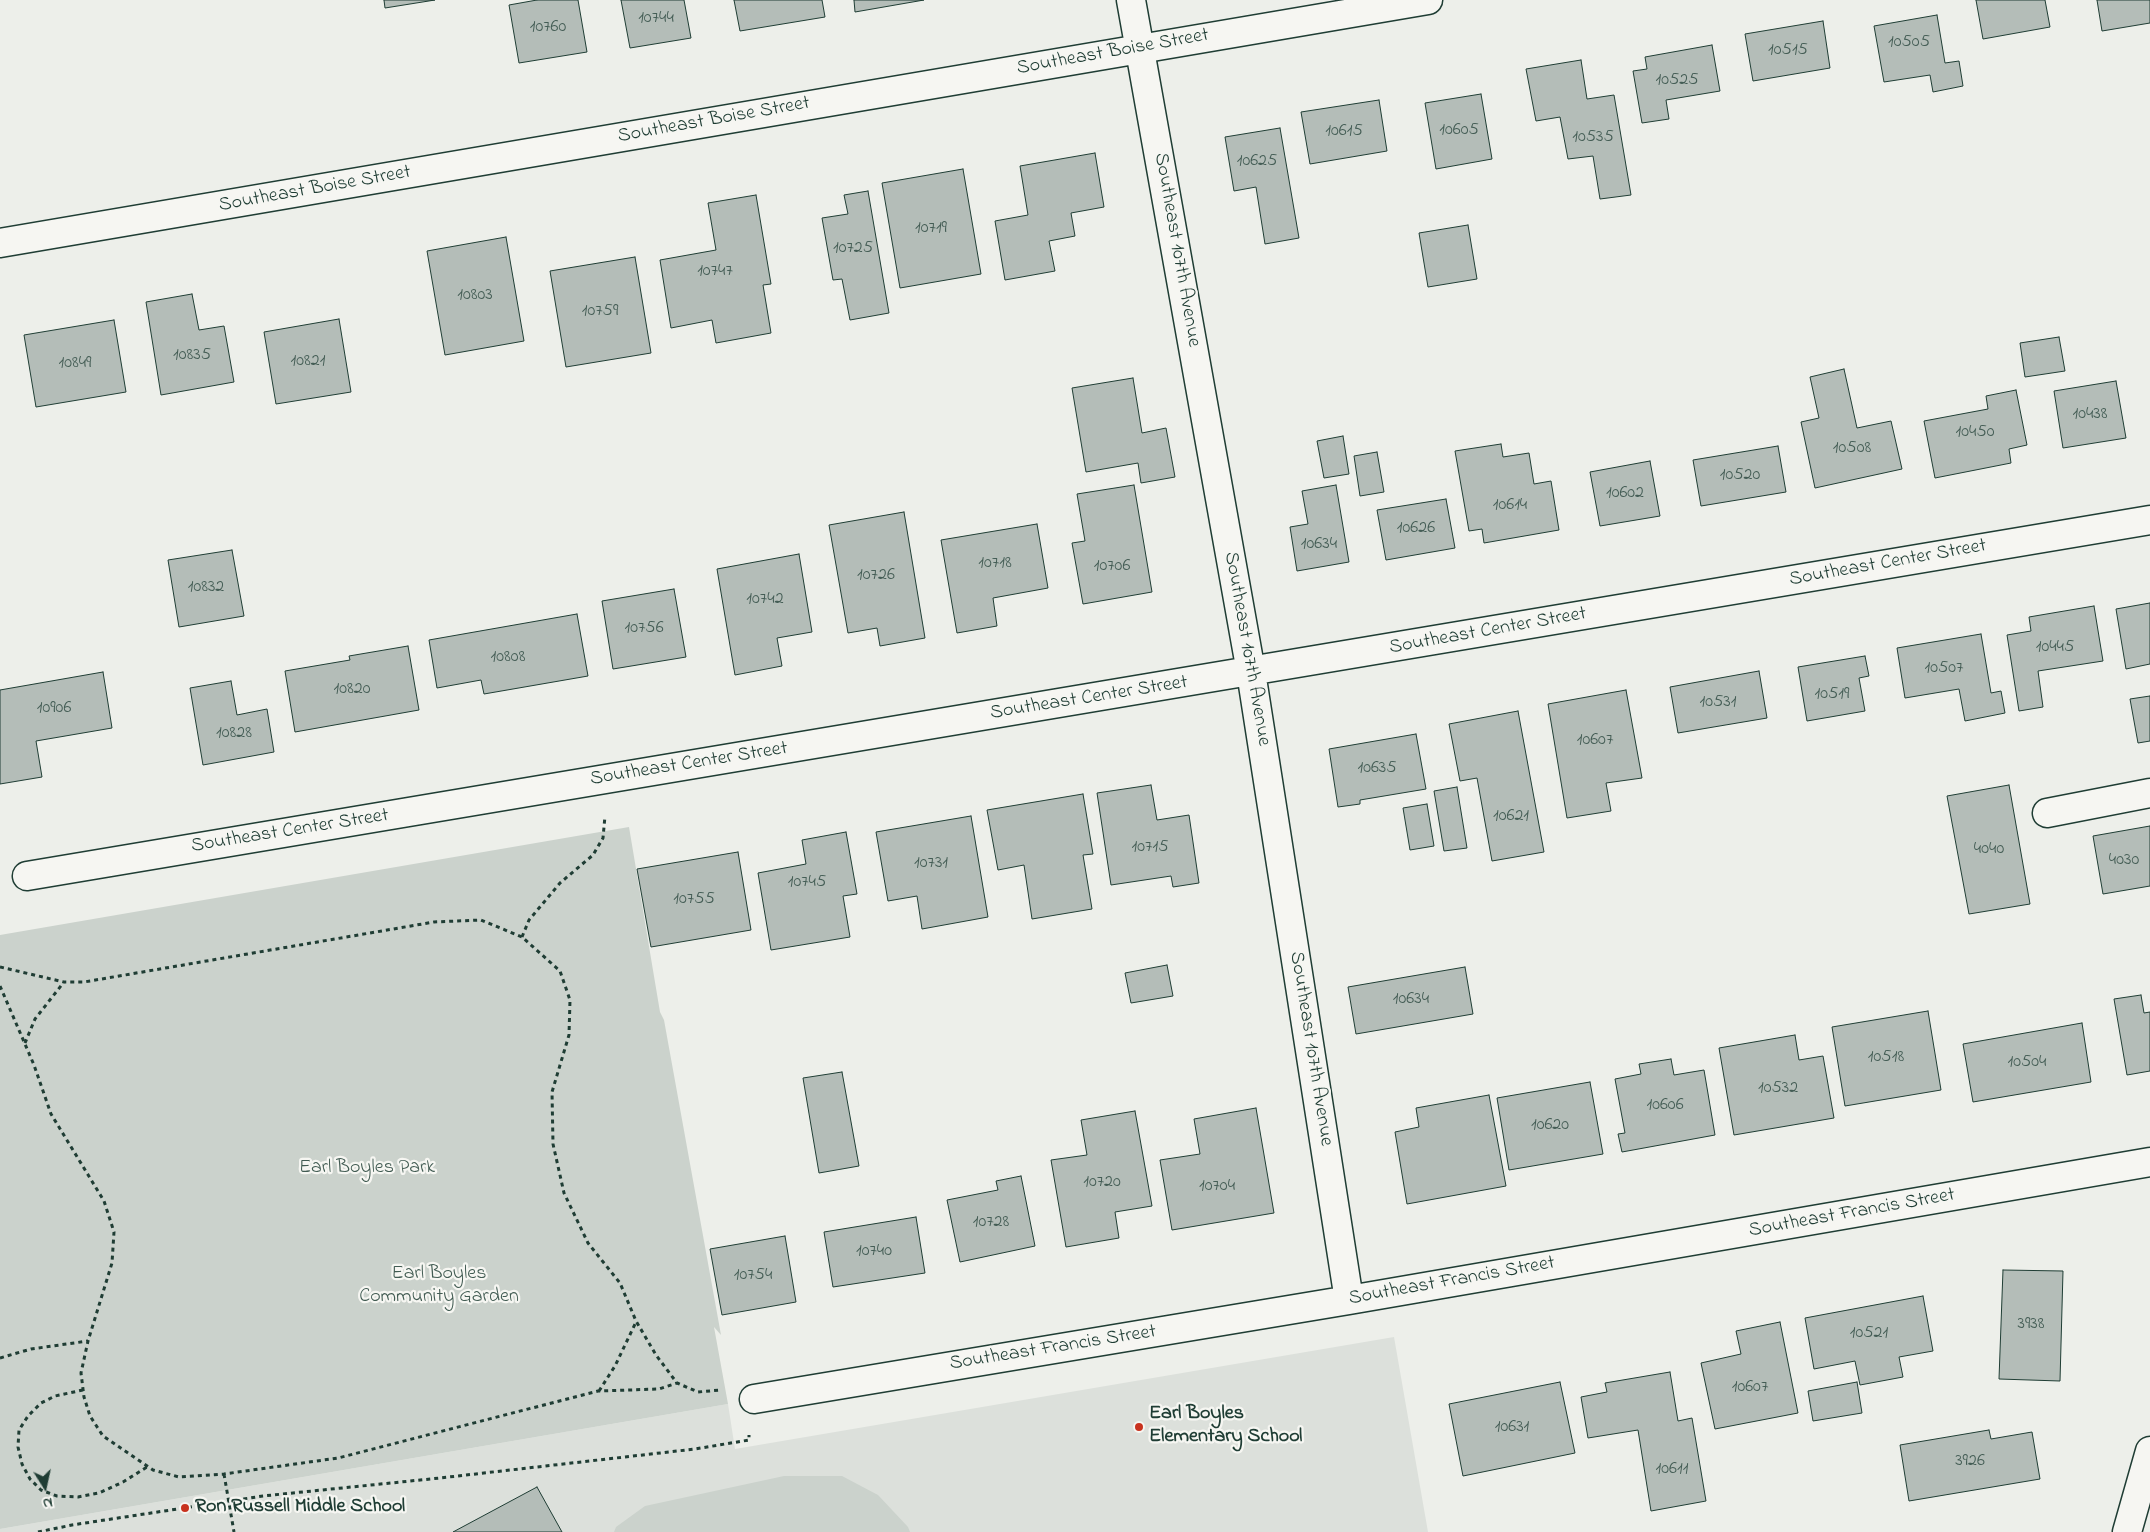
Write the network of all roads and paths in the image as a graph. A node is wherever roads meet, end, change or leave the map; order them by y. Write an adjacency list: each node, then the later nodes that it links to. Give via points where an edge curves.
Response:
1 (1131, 0): 3 (street, Southeast 107th Avenue)
2 (1428, 0): 3 (street, Southeast Boise Street)
3 (1140, 48): 4 (street, Southeast Boise Street); 6 (street, Southeast 107th Avenue)
4 (0, 244)
5 (2150, 520): 6 (street, Southeast Center Street)
6 (1251, 672): 7 (street, Southeast Center Street); 17 (street, Southeast 107th Avenue)
7 (608, 779): 10 (street, Southeast Center Street); 11 (path, via 603,838 593,855 560,883 529,920)
8 (2150, 793): 9 (street)
9 (2047, 813)
10 (27, 876)
11 (522, 937): 13 (path, via 481,920 434,922 84,982); 18 (path, via 560,971 570,1000 569,1035 552,1092 553,1144 564,1193 588,1243 620,1283)
12 (0, 967): 13 (path)
13 (64, 982): 15 (path, via 34,1019)
14 (0, 986): 15 (path)
15 (24, 1044): 19 (path, via 51,1114 104,1201 114,1232 112,1263)
16 (2150, 1162): 17 (street, Southeast Francis Street)
17 (1349, 1300): 24 (street, Southeast Francis Street)
18 (636, 1321): 21 (path); 23 (path, via 615,1366)
19 (88, 1341): 20 (path); 22 (path, via 81,1373)
20 (0, 1358)
21 (677, 1383): 23 (path, via 659,1389); 24 (path, via 698,1392 736,1388)
22 (83, 1390): 26 (path, via 90,1416 103,1436); 26 (path, via 55,1396 41,1403 19,1430 22,1464 30,1479 41,1490 57,1496 78,1497 98,1493)
23 (598, 1391): 27 (path, via 338,1458)
24 (754, 1398): 28 (path, via 749,1440 694,1449)
25 (2150, 1451): 31 (street)
26 (147, 1467): 27 (path, via 179,1477)
27 (224, 1474): 28 (path)
28 (229, 1500): 29 (path); 30 (path)
29 (38, 1532)
30 (234, 1532)
31 (2127, 1532)

